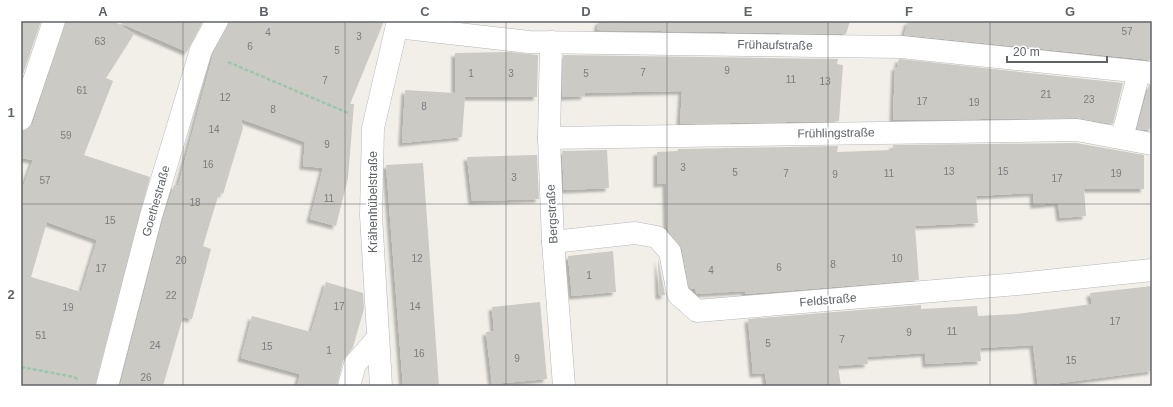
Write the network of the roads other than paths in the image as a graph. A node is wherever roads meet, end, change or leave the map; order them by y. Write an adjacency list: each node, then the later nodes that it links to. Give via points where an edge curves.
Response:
1 (54, 21): 6 (street)
2 (217, 21): 13 (street, Goethestraße, via 201,50 151,216)
3 (397, 24): 4 (street, Frühaufstraße, via 529,42); 12 (street, Krähenhübelstraße, via 374,125 371,215)
4 (551, 42): 5 (street, Frühaufstraße, via 901,47); 7 (street, Bergstraße)
5 (1146, 73): 8 (street)
6 (21, 119)
7 (549, 138): 8 (street, Frühlingstraße, via 1077,130); 10 (street, Bergstraße)
8 (1122, 138): 9 (street, Frühlingstraße)
9 (1152, 144)
10 (553, 242): 11 (street, Feldstraße, via 635,233 657,237 670,252 678,294 697,311 1010,285); 16 (street, Bergstraße)
11 (1152, 270)
12 (378, 339): 14 (street, via 355,364); 15 (street, Krähenhübelstraße)
13 (107, 386)
14 (350, 386)
15 (381, 386)
16 (564, 386)

